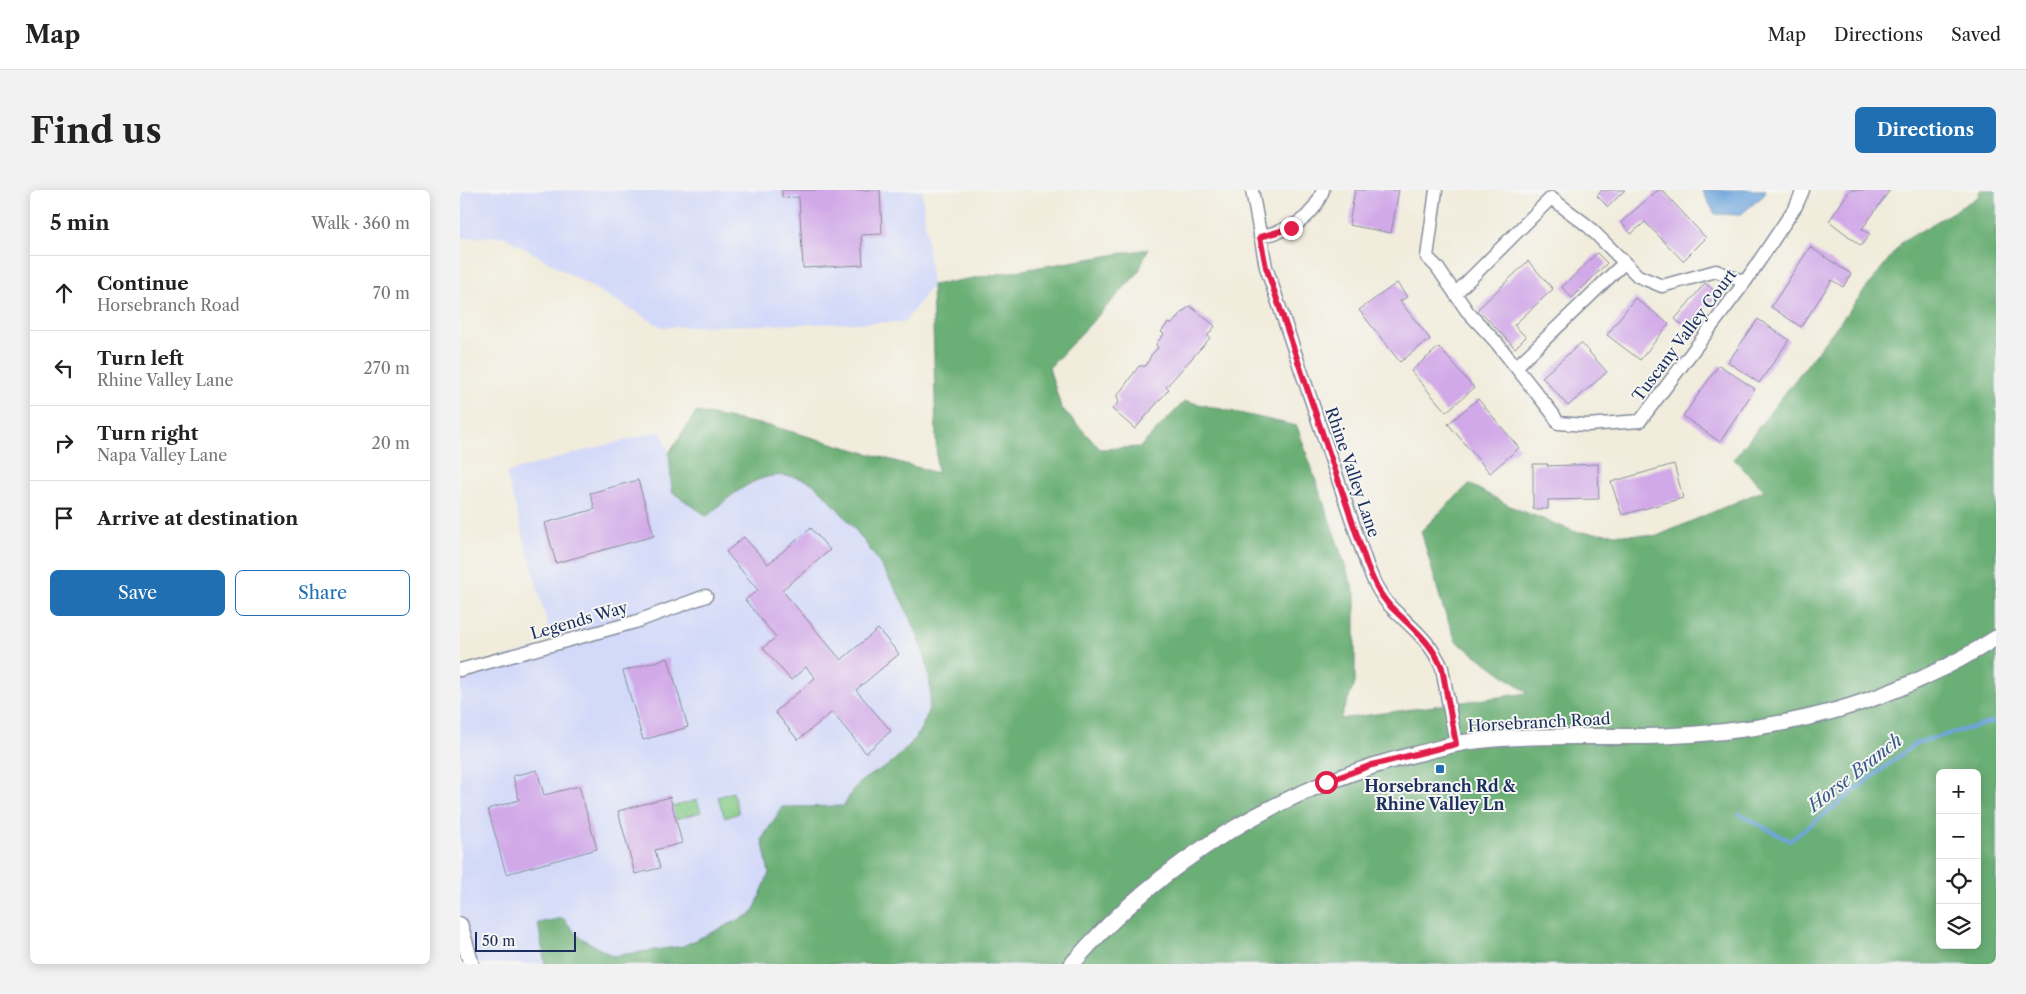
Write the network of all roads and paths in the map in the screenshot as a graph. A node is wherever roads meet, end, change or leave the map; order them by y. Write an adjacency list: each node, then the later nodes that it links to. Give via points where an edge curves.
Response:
1 (1252, 190): 5 (street, Rhine Valley Lane)
2 (1323, 190): 5 (street, via 1315,208 1303,220)
3 (1436, 190): 8 (street, Tuscany Valley Court, via 1427,257)
4 (1803, 190): 7 (street, Tuscany Valley Court, via 1796,206)
5 (1260, 237): 13 (street, Rhine Valley Lane, via 1266,267 1367,565 1376,588 1389,605 1438,656)
6 (1624, 263): 7 (street, via 1638,276 1662,286 1716,271); 8 (street, via 1588,226 1551,198); 9 (street)
7 (1744, 282): 9 (street, Tuscany Valley Court, via 1640,421 1558,424)
8 (1455, 294): 9 (street, Tuscany Valley Court)
9 (1516, 367)
10 (706, 596): 12 (street, Legends Way, via 635,622)
11 (1996, 638): 13 (street, Horsebranch Road, via 1943,669 1879,697 1787,724 1666,736 1528,738)
12 (460, 670)
13 (1456, 744): 16 (street, Horsebranch Road, via 1372,765 1326,782 1231,829 1190,855 1140,895 1096,936)
14 (460, 925): 15 (street)
15 (471, 964)
16 (1072, 964)

